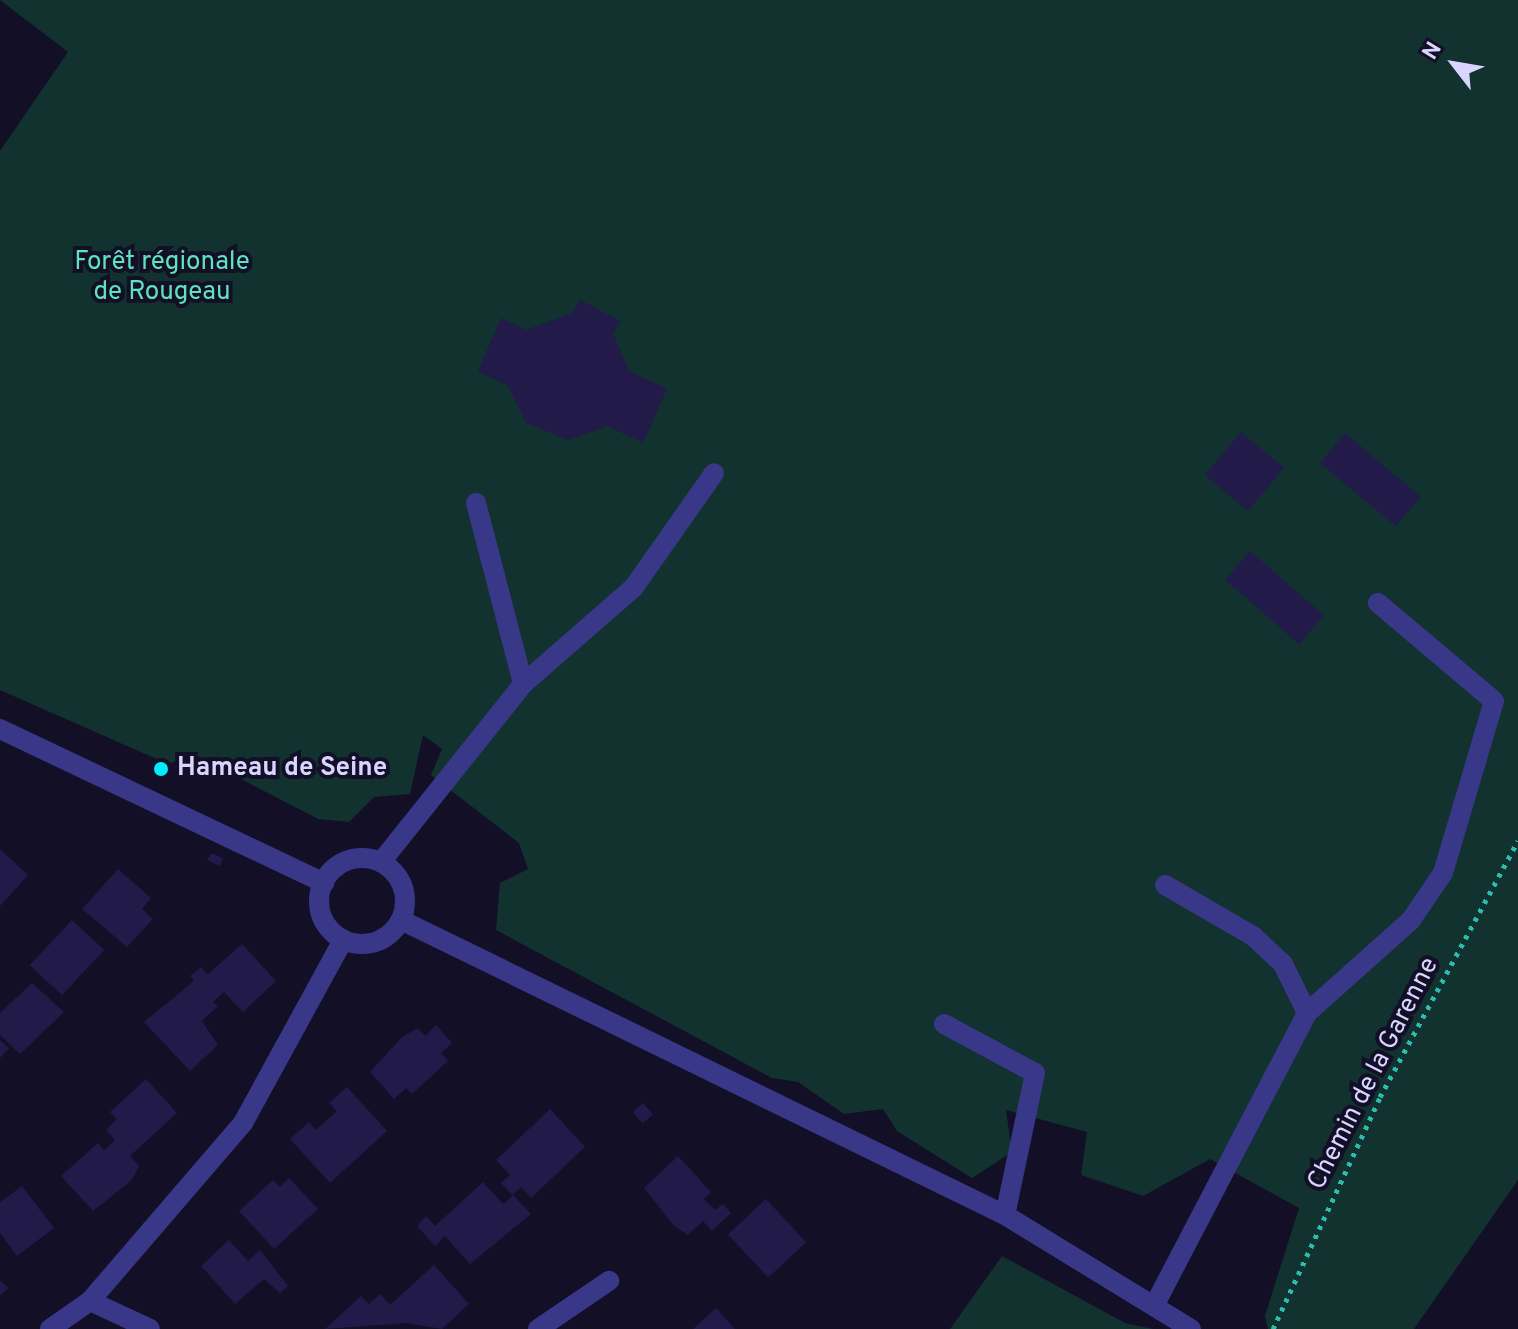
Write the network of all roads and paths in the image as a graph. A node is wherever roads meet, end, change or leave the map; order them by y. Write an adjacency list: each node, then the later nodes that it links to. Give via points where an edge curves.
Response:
1 (714, 473): 4 (street, via 634,587)
2 (476, 503): 4 (street)
3 (1378, 603): 12 (street, via 1494,701 1443,873 1411,920)
4 (523, 684): 7 (street)
5 (0, 729): 8 (street)
6 (1518, 841): 22 (path, Chemin de la Garenne, via 1380,1097)
7 (381, 862): 8 (street, via 342,863); 10 (street, via 405,894)
8 (324, 883): 11 (street, via 320,909)
9 (1165, 885): 12 (street, via 1253,936 1283,964)
10 (401, 920): 11 (street, via 382,939); 14 (street)
11 (343, 940): 16 (street, via 243,1123)
12 (1307, 1013): 17 (street)
13 (944, 1024): 14 (street, via 1035,1073)
14 (1005, 1215): 17 (street)
15 (609, 1281): 20 (street)
16 (90, 1301): 18 (street); 19 (street)
17 (1155, 1304): 21 (street)
18 (50, 1329)
19 (150, 1329)
20 (538, 1329)
21 (1191, 1329)
22 (1273, 1329)

